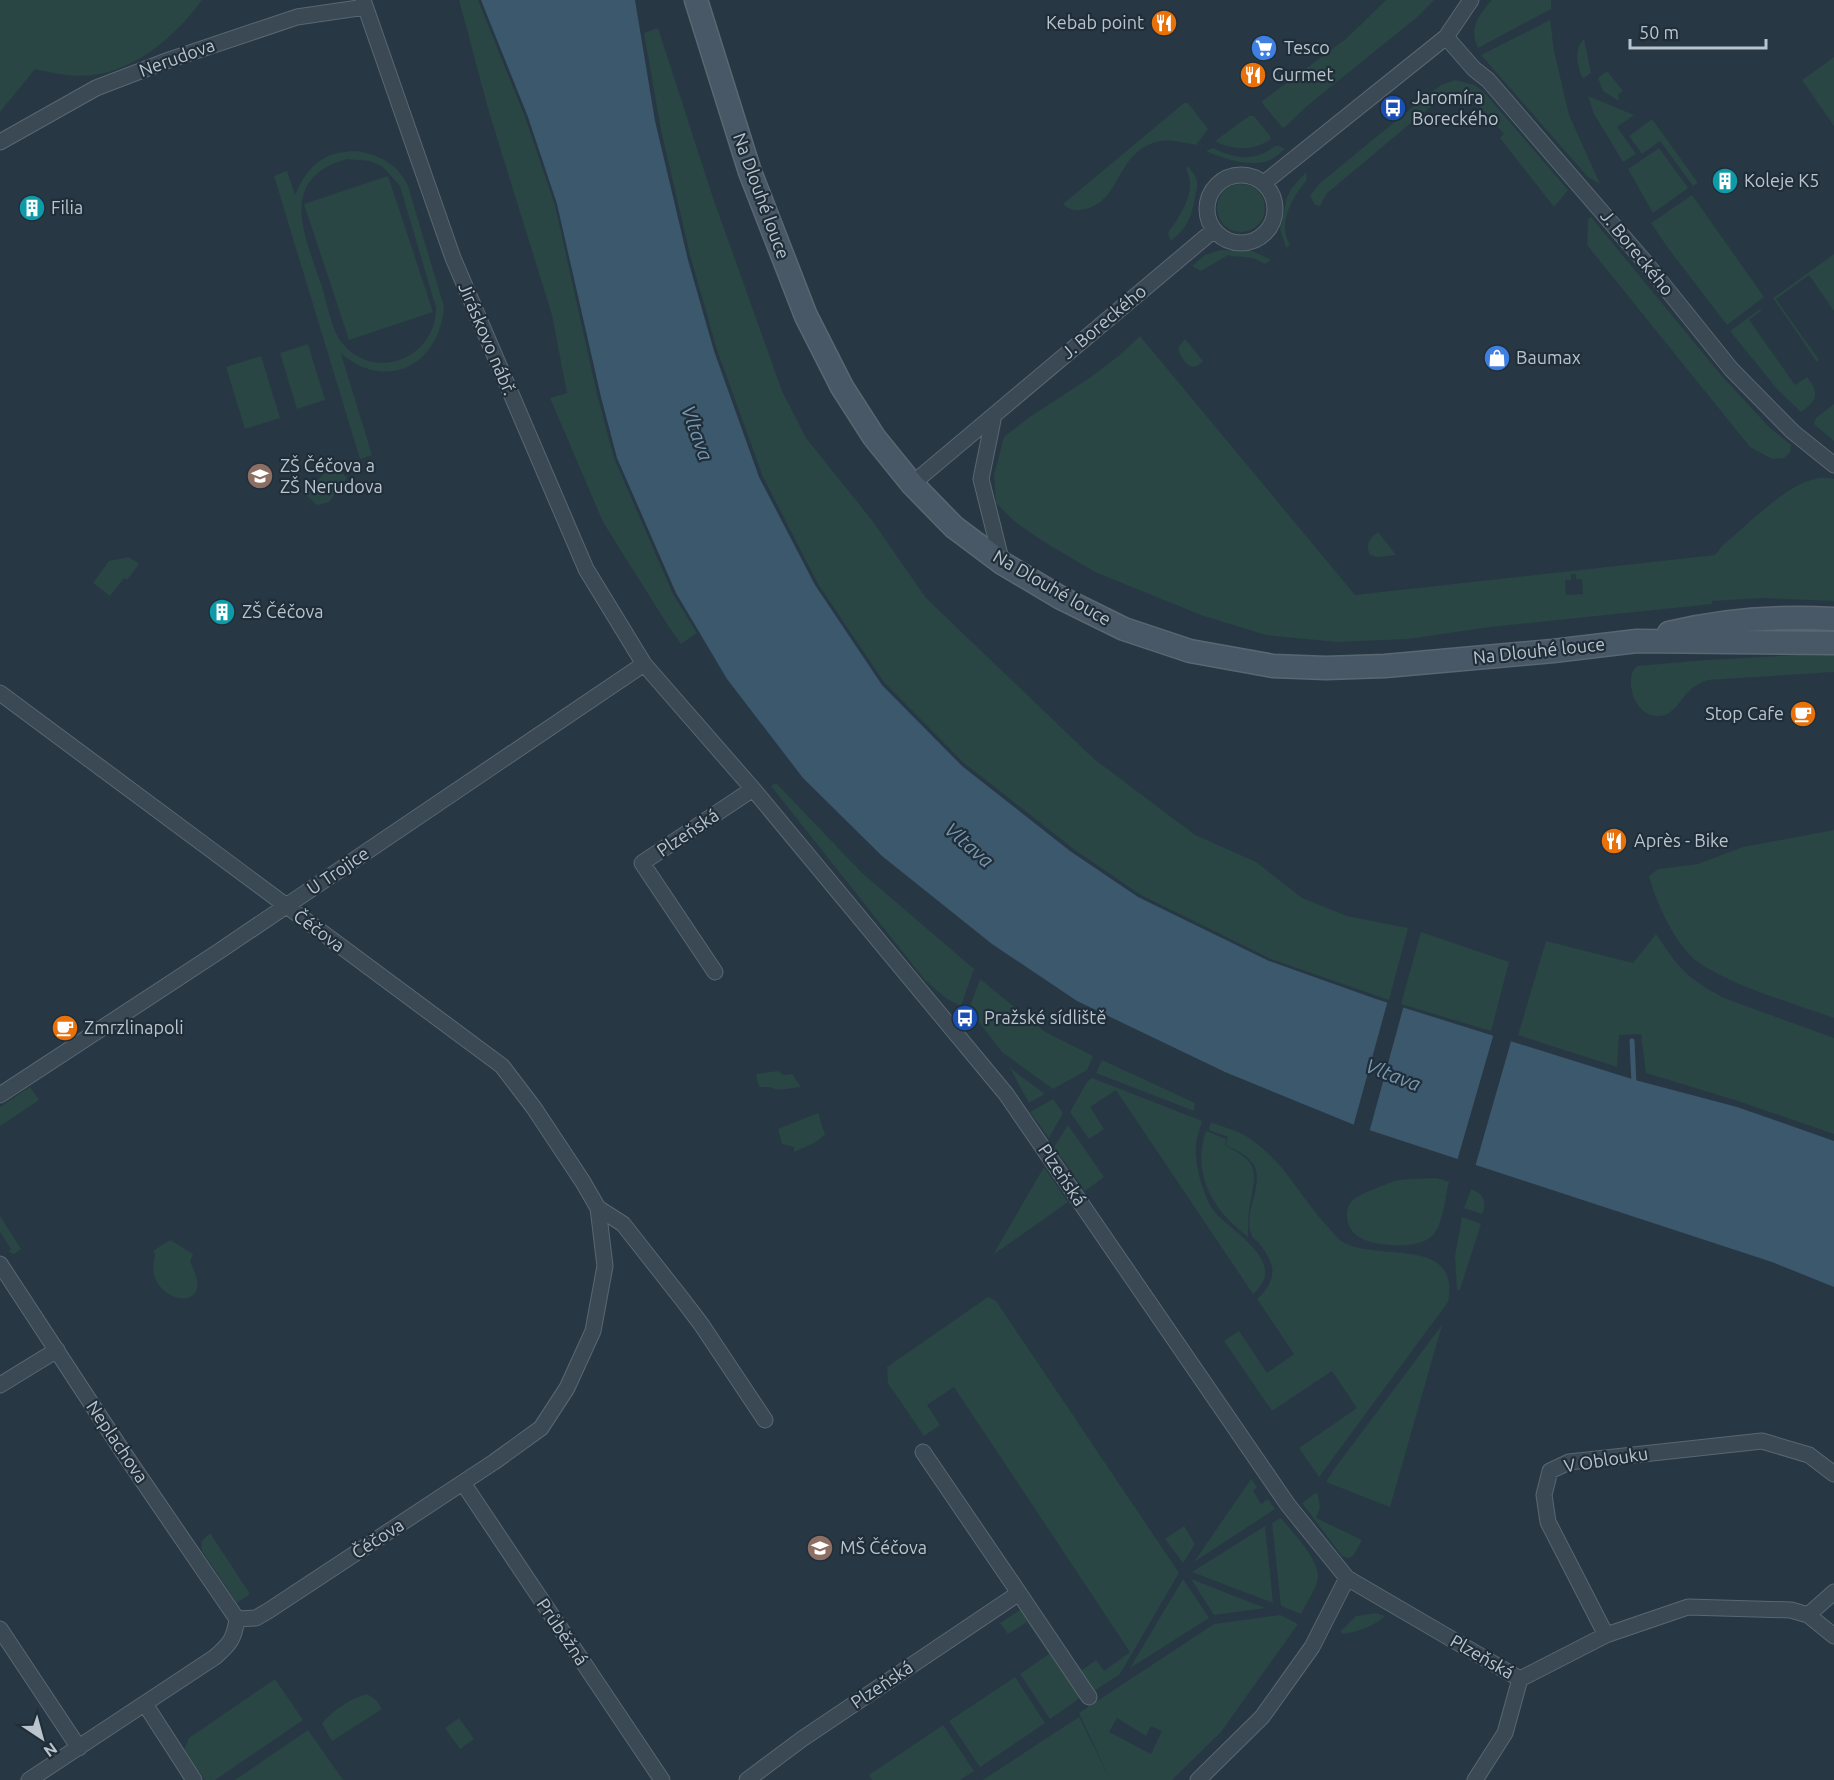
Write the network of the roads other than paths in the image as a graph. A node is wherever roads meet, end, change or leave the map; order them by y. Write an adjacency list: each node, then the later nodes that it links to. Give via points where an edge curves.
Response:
1 (696, 0): 10 (main road, Na Dlouhé louce, via 750,172 806,316 842,387 874,437)
2 (1471, 0): 4 (street)
3 (364, 4): 5 (street, Nerudova, via 297,17 169,60 96,88); 15 (street, Jiráskovo nábř., via 453,258 586,569)
4 (1446, 37): 6 (street); 9 (street, J. Boreckého, via 1586,192 1731,369 1793,432)
5 (0, 142)
6 (1264, 183): 7 (street, via 1242,175 1221,182 1208,200); 7 (street, via 1275,201 1276,211 1269,230 1252,242 1241,244)
7 (1214, 230): 8 (street, J. Boreckého)
8 (994, 415): 10 (street, J. Boreckého); 11 (street, via 981,479)
9 (1834, 465)
10 (912, 484): 11 (main road, Na Dlouhé louce, via 954,527)
11 (1002, 563): 13 (main road, Na Dlouhé louce, via 1124,629 1190,651 1273,666 1385,666)
12 (1834, 619): 13 (main road, via 1703,624)
13 (1637, 640): 14 (main road)
14 (1834, 643)
15 (644, 663): 17 (street, Plzeňská); 18 (street, U Trojice)
16 (0, 693): 18 (street, Čéčova)
17 (753, 789): 19 (street, Plzeňská, via 642,863); 29 (street, Plzeňská, via 1006,1094 1288,1505)
18 (286, 907): 20 (street, U Trojice); 21 (street, Čéčova, via 502,1066)
19 (715, 972)
20 (0, 1095)
21 (598, 1208): 25 (street, Čéčova, via 623,1224 688,1307); 28 (street, Čéčova, via 605,1266 592,1330 567,1388 541,1428)
22 (0, 1263): 23 (street, Neplachova)
23 (57, 1350): 24 (street); 33 (street, Neplachova)
24 (0, 1385)
25 (765, 1420)
26 (923, 1452): 31 (street)
27 (1834, 1474): 35 (street, V Oblouku, via 1809,1455 1762,1441 1569,1462 1550,1471 1544,1495 1548,1522)
28 (463, 1483): 33 (street, Čéčova, via 268,1611 256,1618); 43 (street, Průběžná)
29 (1347, 1578): 37 (street, Plzeňská); 45 (street, via 1312,1647 1262,1717)
30 (1834, 1592): 32 (street)
31 (1019, 1593): 38 (street); 44 (street, Plzeňská)
32 (1808, 1615): 35 (street, via 1791,1610 1688,1607); 36 (street)
33 (237, 1619): 39 (street, via 230,1643 215,1657)
34 (0, 1629): 40 (street)
35 (1606, 1635): 37 (street)
36 (1834, 1636)
37 (1520, 1679): 46 (street, Plzeňská, via 1505,1733)
38 (1089, 1698)
39 (144, 1704): 40 (street); 42 (street)
40 (79, 1748): 41 (street)
41 (29, 1780)
42 (194, 1780)
43 (662, 1780)
44 (747, 1780)
45 (1198, 1780)
46 (1475, 1780)

